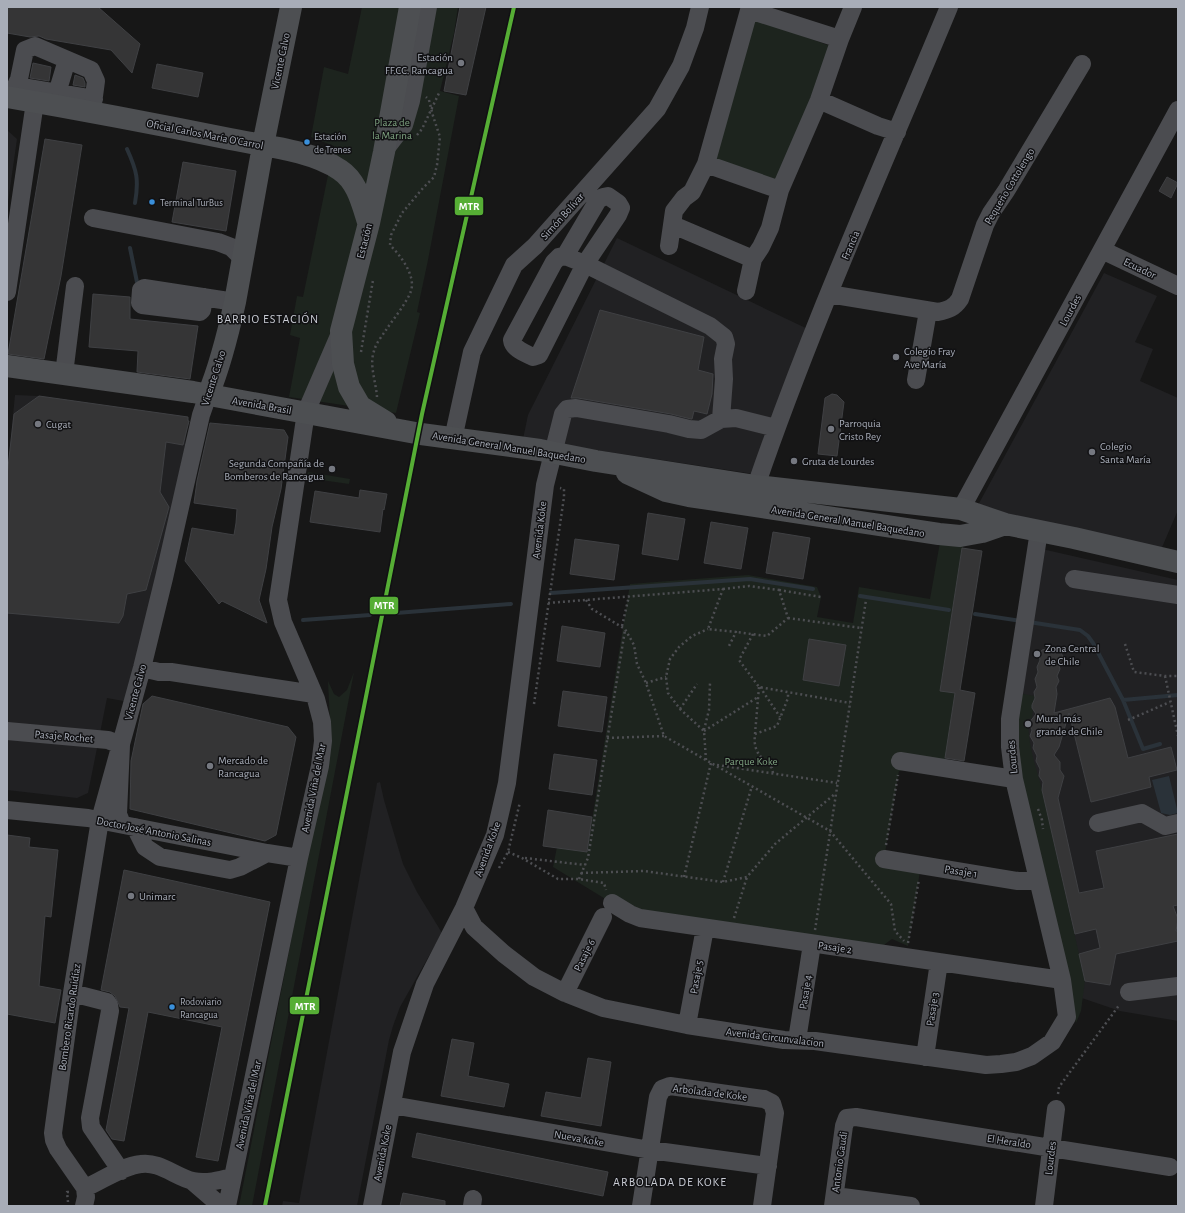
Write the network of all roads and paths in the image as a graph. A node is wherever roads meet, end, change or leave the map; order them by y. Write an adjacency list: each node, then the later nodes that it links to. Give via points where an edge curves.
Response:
1 (291, 7): 22 (main road, Vicente Calvo)
2 (410, 7): 23 (main road, Estación)
3 (428, 7): 12 (street)
4 (700, 7): 57 (street, Simón Bolívar, via 681,66 657,109 535,246 514,265 472,352)
5 (854, 7): 8 (street)
6 (949, 7): 20 (street, Francia)
7 (750, 9): 8 (street); 24 (street)
8 (840, 39): 15 (street)
9 (67, 60): 13 (street); 14 (street, via 35,46 25,50 19,79); 17 (street, via 91,70 94,75 96,81)
10 (1082, 64): 45 (street, Pequeño Cottolengo, via 991,213 960,300 956,306 948,310)
11 (440, 91): 18 (path)
12 (413, 92): 18 (path, via 424,95 429,100); 23 (street, via 404,125)
13 (57, 93): 14 (street); 17 (street)
14 (11, 94): 16 (main road, Oficial Carlos María O'Carrol)
15 (819, 100): 20 (street); 25 (street)
16 (35, 102): 17 (main road, Oficial Carlos María O'Carrol); 41 (street)
17 (93, 105): 22 (main road, Oficial Carlos María O'Carrol)
18 (431, 110): 21 (path); 53 (path, via 440,137 434,178 402,213 391,235 390,245 399,254 410,275 412,285 407,299 376,344 373,354)
19 (1177, 113): 32 (street, Lourdes)
20 (897, 132): 42 (street, Francia)
21 (416, 136)
22 (264, 146): 27 (main road, Oficial Carlos María O'Carrol, via 320,159 341,171 360,196); 29 (main road, Vicente Calvo)
23 (384, 152): 27 (main road, Estación)
24 (706, 164): 25 (street); 28 (street, via 692,192 674,211)
25 (780, 190): 35 (street, via 770,228)
26 (93, 218): 30 (street)
27 (369, 223): 46 (main road, Estación)
28 (673, 225): 31 (street); 35 (street)
29 (247, 235): 30 (street); 34 (main road, Vicente Calvo)
30 (218, 242): 34 (street, via 231,247)
31 (669, 246)
32 (1102, 250): 39 (street, Ecuador); 62 (street, Lourdes)
33 (564, 256): 36 (street); 36 (street, via 598,200 608,196 621,208); 36 (street, via 554,262 512,340 515,347 533,357 539,354)
34 (243, 259): 44 (main road, Vicente Calvo)
35 (753, 259): 40 (street)
36 (585, 264): 54 (street, via 710,326 724,337 726,344)
37 (374, 276): 47 (path)
38 (76, 286): 49 (street)
39 (1178, 286)
40 (746, 291)
41 (7, 292)
42 (829, 294): 45 (street, Pequeño Cottolengo); 55 (street, Francia)
43 (204, 297): 44 (street)
44 (235, 302): 51 (main road, Vicente Calvo)
45 (928, 311): 50 (street)
46 (341, 331): 52 (street, Avenida Viña del Mar); 53 (main road, Estación, via 343,364 349,387 360,406)
47 (360, 360)
48 (7, 366): 49 (main road, Avenida Brasil)
49 (64, 374): 51 (main road, Avenida Brasil)
50 (916, 380)
51 (208, 395): 52 (main road, Avenida Brasil); 84 (street, Vicente Calvo, via 201,415)
52 (306, 412): 56 (main road, Avenida Brasil); 93 (street, Avenida Viña del Mar, via 305,451 278,600 283,622)
53 (378, 418): 56 (main road, Estación)
54 (721, 419): 55 (street, via 736,418); 58 (street, Avenida Koke, via 701,430 689,430 576,408 567,409 563,414)
55 (776, 428): 60 (street, Francia)
56 (421, 434): 57 (main road, Avenida General Manuel Baquedano)
57 (453, 439): 58 (main road, Avenida General Manuel Baquedano)
58 (553, 453): 59 (main road, Avenida General Manuel Baquedano); 136 (street, Avenida Koke, via 545,485 506,783 495,835)
59 (596, 461): 60 (main road, Avenida General Manuel Baquedano); 61 (main road, Avenida General Manuel Baquedano, via 666,491)
60 (756, 486): 61 (street, Avenida General Manuel Baquedano, via 746,495 709,492); 62 (main road, Avenida General Manuel Baquedano)
61 (689, 496): 63 (main road, Avenida General Manuel Baquedano, via 960,536)
62 (961, 509): 63 (main road, Avenida General Manuel Baquedano)
63 (1005, 524): 64 (main road, Avenida General Manuel Baquedano)
64 (1039, 531): 65 (main road, Avenida General Manuel Baquedano); 112 (street, Lourdes, via 1010,719)
65 (1178, 562)
66 (1074, 579): 69 (street)
67 (723, 589): 68 (path, via 749,586); 70 (path); 79 (path)
68 (779, 590): 71 (path); 75 (path)
69 (1178, 595)
70 (629, 596): 72 (path); 76 (path)
71 (821, 597)
72 (586, 600): 74 (path); 76 (path, via 592,609)
73 (866, 600): 77 (path)
74 (548, 602)
75 (788, 618): 77 (path); 81 (path, via 767,636)
76 (622, 626): 78 (path)
77 (861, 628): 96 (path)
78 (625, 629): 88 (path, via 634,645 637,664); 105 (path)
79 (708, 629): 80 (path); 87 (path, via 692,636 679,647 670,658)
80 (736, 632): 81 (path); 83 (path)
81 (753, 634): 91 (path, via 739,660)
82 (1126, 644): 85 (path, via 1134,672)
83 (729, 646)
84 (142, 668): 93 (street); 106 (street, Vicente Calvo)
85 (1165, 676): 86 (path); 95 (path)
86 (1178, 676)
87 (666, 677): 88 (path); 97 (path, via 668,693)
88 (646, 683): 103 (path)
89 (710, 683): 101 (path, via 709,710)
90 (697, 684): 97 (path)
91 (759, 687): 92 (path); 94 (path); 98 (path)
92 (788, 692): 96 (path); 98 (path)
93 (314, 694): 125 (street, Avenida Viña del Mar, via 322,722 323,741 320,766)
94 (758, 698): 101 (path); 102 (path)
95 (1170, 702): 99 (path); 104 (path)
96 (850, 703): 113 (path)
97 (680, 709): 101 (path)
98 (780, 717): 102 (path, via 777,726)
99 (1128, 720)
100 (7, 731): 106 (street, Pasaje Rochet, via 108,740)
101 (704, 731): 107 (path)
102 (755, 734): 111 (path, via 757,754 772,768)
103 (664, 736): 105 (path); 107 (path)
104 (1178, 736)
105 (607, 738): 128 (path)
106 (121, 745): 118 (street, Vicente Calvo); 121 (street, Vicente Calvo, via 118,814)
107 (706, 760): 109 (path)
108 (900, 761): 112 (street); 127 (path)
109 (711, 763): 110 (path); 131 (path)
110 (715, 765): 111 (path); 114 (path)
111 (773, 773): 113 (path)
112 (1014, 779): 134 (street, Lourdes)
113 (837, 783): 115 (path)
114 (752, 786): 117 (path); 135 (path)
115 (836, 792): 117 (path); 122 (path)
116 (7, 810): 118 (street, Doctor José Antonio Salinas)
117 (808, 818): 122 (path); 132 (path, via 775,844)
118 (100, 820): 121 (street, Doctor José Antonio Salinas); 146 (street, Bombero Ricardo Ruidíaz)
119 (1098, 823): 120 (street, via 1142,813 1165,826)
120 (1178, 823)
121 (128, 826): 124 (street, Doctor José Antonio Salinas); 124 (street, Vicente Calvo, via 145,847 160,857 230,870)
122 (830, 831): 129 (path, via 891,904 895,931 908,946); 140 (path)
123 (508, 852): 126 (path)
124 (267, 853): 125 (street, Doctor José Antonio Salinas)
125 (299, 858): 158 (street, Avenida Viña del Mar)
126 (522, 858): 128 (path); 133 (path, via 558,879)
127 (884, 859): 129 (street, Pasaje 1)
128 (585, 865): 130 (path)
129 (921, 865): 134 (street, Pasaje 1)
130 (581, 874): 131 (path, via 644,871); 133 (path)
131 (684, 876): 135 (path)
132 (747, 877): 135 (path); 139 (path)
133 (579, 879): 137 (path, via 604,883)
134 (1038, 881): 142 (street, Lourdes)
135 (723, 882)
136 (464, 908): 145 (street, Avenida Circunvalacion, via 474,927 504,954 534,977); 150 (street, Avenida Koke, via 425,984 402,1052)
137 (608, 910): 138 (street, Pasaje 2, via 640,918); 145 (street, Pasaje 6)
138 (705, 928): 139 (street, Pasaje 2); 147 (street, Pasaje 5)
139 (729, 932): 140 (street, Pasaje 2)
140 (812, 944): 141 (street, Pasaje 2); 148 (street, Pasaje 4)
141 (940, 962): 142 (street, Pasaje 2); 149 (street, Pasaje 3)
142 (1062, 980): 149 (street, Avenida Circunvalacion, via 1067,1017 1052,1042 1032,1056 1001,1064)
143 (1178, 986): 144 (street)
144 (1129, 992): 151 (path, via 1059,1087)
145 (565, 993): 147 (street, Avenida Circunvalacion, via 603,1008)
146 (72, 994): 157 (street, via 107,1002 110,1006 90,1127); 160 (street, Bombero Ricardo Ruidíaz, via 53,1133 58,1149)
147 (687, 1025): 148 (street, Avenida Circunvalacion)
148 (797, 1040): 149 (street, Avenida Circunvalacion)
149 (925, 1057)
150 (392, 1105): 154 (street, Nueva Koke); 164 (street, Avenida Koke)
151 (1056, 1109): 153 (street, Lourdes)
152 (848, 1118): 153 (street, El Heraldo, via 856,1117); 161 (street, Antonio Gaudi, via 844,1126)
153 (1051, 1148): 156 (street, El Heraldo); 168 (street, Lourdes)
154 (650, 1150): 155 (street, Nueva Koke); 155 (street, Arbolada de Koke, via 658,1097 662,1089 670,1086 764,1099 772,1103 774,1113); 165 (street, Arbolada de Koke)
155 (768, 1166): 166 (street, Arbolada de Koke)
156 (1170, 1167)
157 (121, 1171): 159 (street, via 142,1163 151,1164); 160 (street)
158 (233, 1177): 159 (street, via 213,1181); 163 (street, Avenida Viña del Mar)
159 (192, 1181): 162 (street)
160 (87, 1199)
161 (834, 1201): 167 (street)
162 (221, 1206)
163 (227, 1206)
164 (372, 1206)
165 (641, 1206)
166 (762, 1206)
167 (911, 1206)
168 (1044, 1206)

